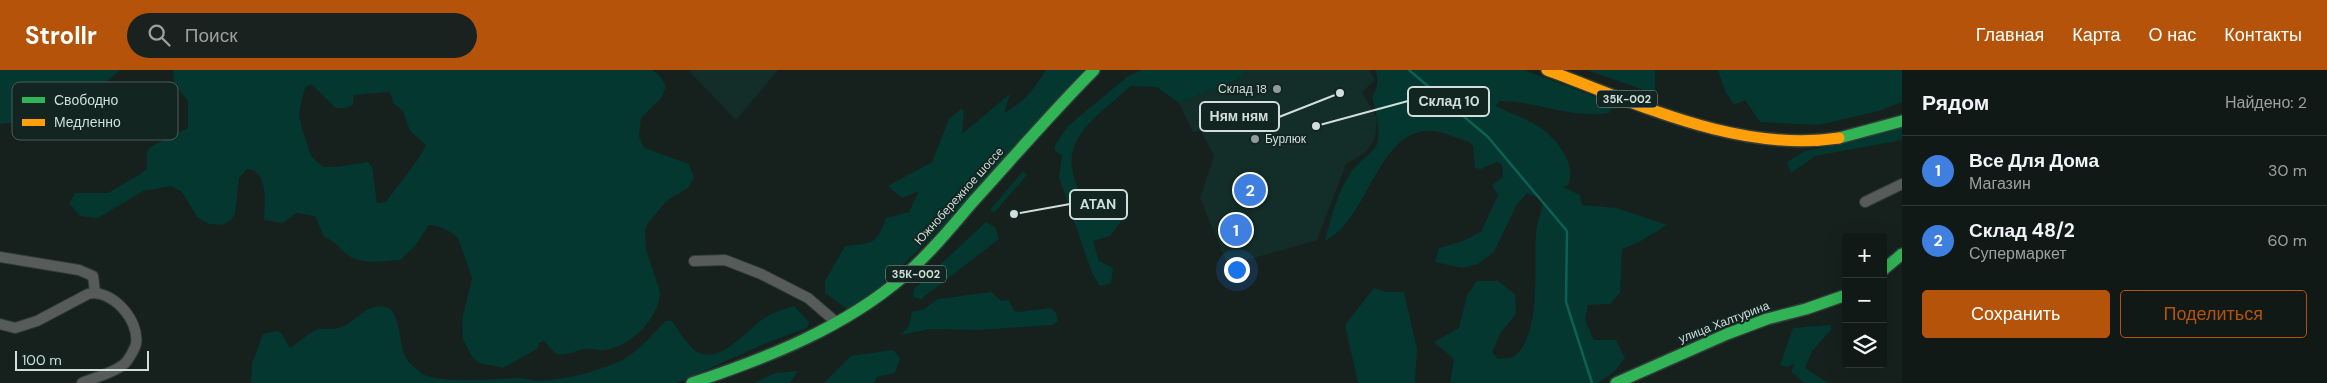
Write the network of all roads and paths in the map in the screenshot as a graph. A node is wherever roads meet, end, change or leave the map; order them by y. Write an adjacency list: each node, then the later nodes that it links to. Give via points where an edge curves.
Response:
1 (1094, 70): 15 (main road, Южнобережное шоссе / 35К-002, via 905,275 876,298)
2 (1106, 70): 19 (main road, Южнобережное шоссе / 35К-002, via 1070,104 975,215 898,292 843,328)
3 (1547, 70): 6 (main road, 35К-002, via 1707,128 1753,136 1803,141 1850,135)
4 (1562, 70): 5 (main road, 35К-002, via 1708,122 1755,132 1801,135 1850,129)
5 (1902, 115)
6 (1902, 121)
7 (1902, 184): 8 (street)
8 (1864, 202)
9 (1902, 254): 12 (main road)
10 (0, 257): 13 (street, via 79,270 93,276)
11 (694, 261): 15 (street, via 725,260 761,274 808,298)
12 (1887, 267)
13 (96, 292): 16 (street, via 15,328); 17 (street, via 104,294 126,313 134,327 136,344 126,363)
14 (1842, 296): 20 (main road, улица Халтурина, via 1727,334)
15 (836, 322): 18 (main road, Южнобережное шоссе / 35К-002)
16 (0, 324)
17 (82, 383)
18 (692, 383)
19 (718, 383)
20 (1616, 383)

